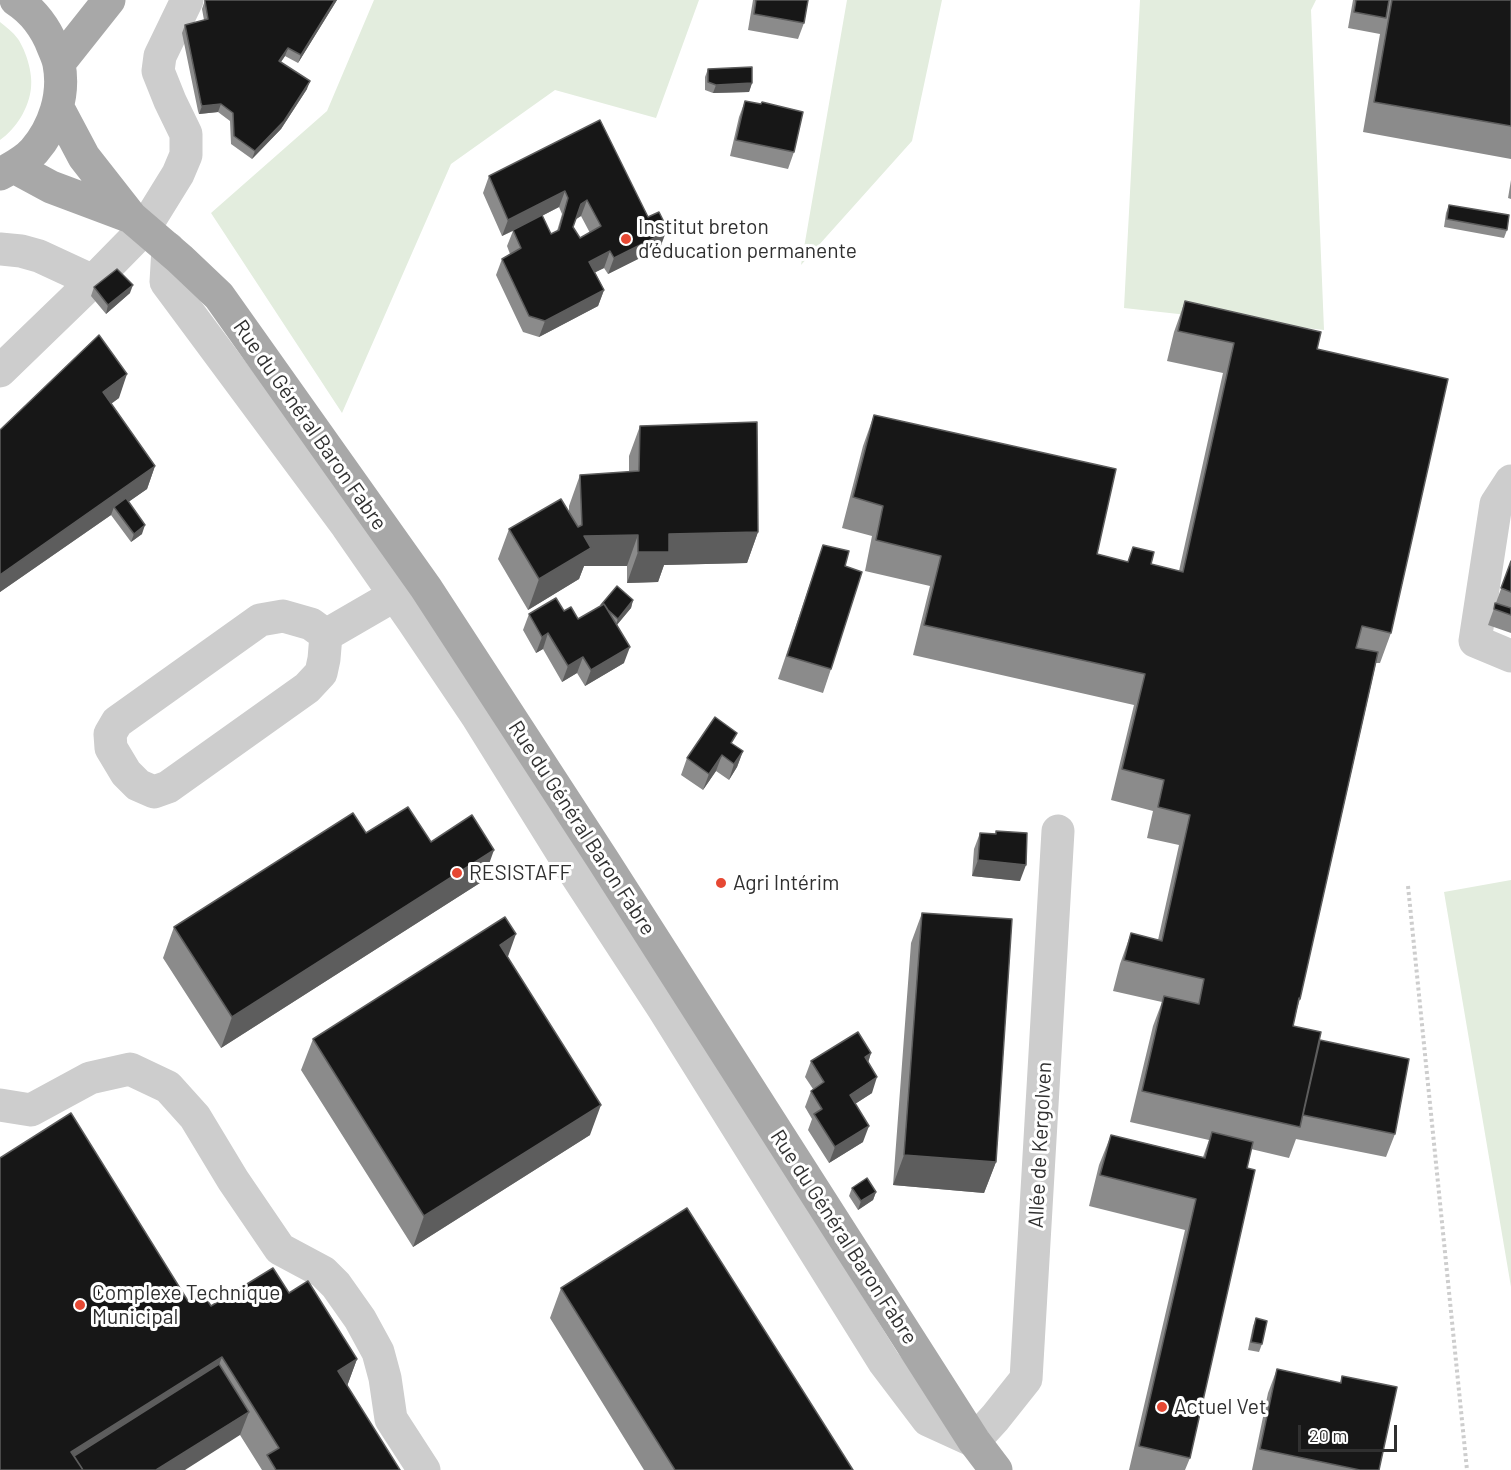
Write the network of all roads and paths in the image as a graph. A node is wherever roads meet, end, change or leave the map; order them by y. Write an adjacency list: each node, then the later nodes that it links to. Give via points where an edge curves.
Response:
1 (109, 0): 4 (main road)
2 (187, 0): 7 (street, via 160,56 158,71 186,134 186,155)
3 (26, 2): 4 (main road, via 47,31)
4 (59, 63): 5 (main road)
5 (58, 108): 6 (main road, via 34,152); 7 (main road, Rue du Général Baron Fabre, via 84,157)
6 (7, 171): 7 (main road, Rue du Général Baron Fabre)
7 (148, 231): 9 (street); 12 (street, via 165,282); 18 (main road, Rue du Général Baron Fabre, via 219,296 426,588)
8 (0, 249): 9 (street, via 39,256)
9 (93, 281): 10 (street)
10 (2, 368)
11 (1511, 481): 14 (street, via 1496,504 1475,641)
12 (395, 595): 13 (street); 18 (street, via 477,716 884,1362 928,1420)
13 (326, 635): 13 (street, via 311,624 283,616 260,620 117,722 110,734 111,748 126,773 138,785 154,792 168,787 308,688 321,673)
14 (1511, 656)
15 (1058, 831): 18 (street, Allée de Kergolven, via 1026,1379)
16 (1408, 886): 21 (path)
17 (0, 1105): 20 (street, via 31,1110 90,1078 130,1069 168,1087 195,1118 280,1249 323,1272 360,1319 378,1352 391,1419)
18 (974, 1441): 19 (main road, Rue du Général Baron Fabre)
19 (996, 1469)
20 (423, 1470)
21 (1467, 1470)

